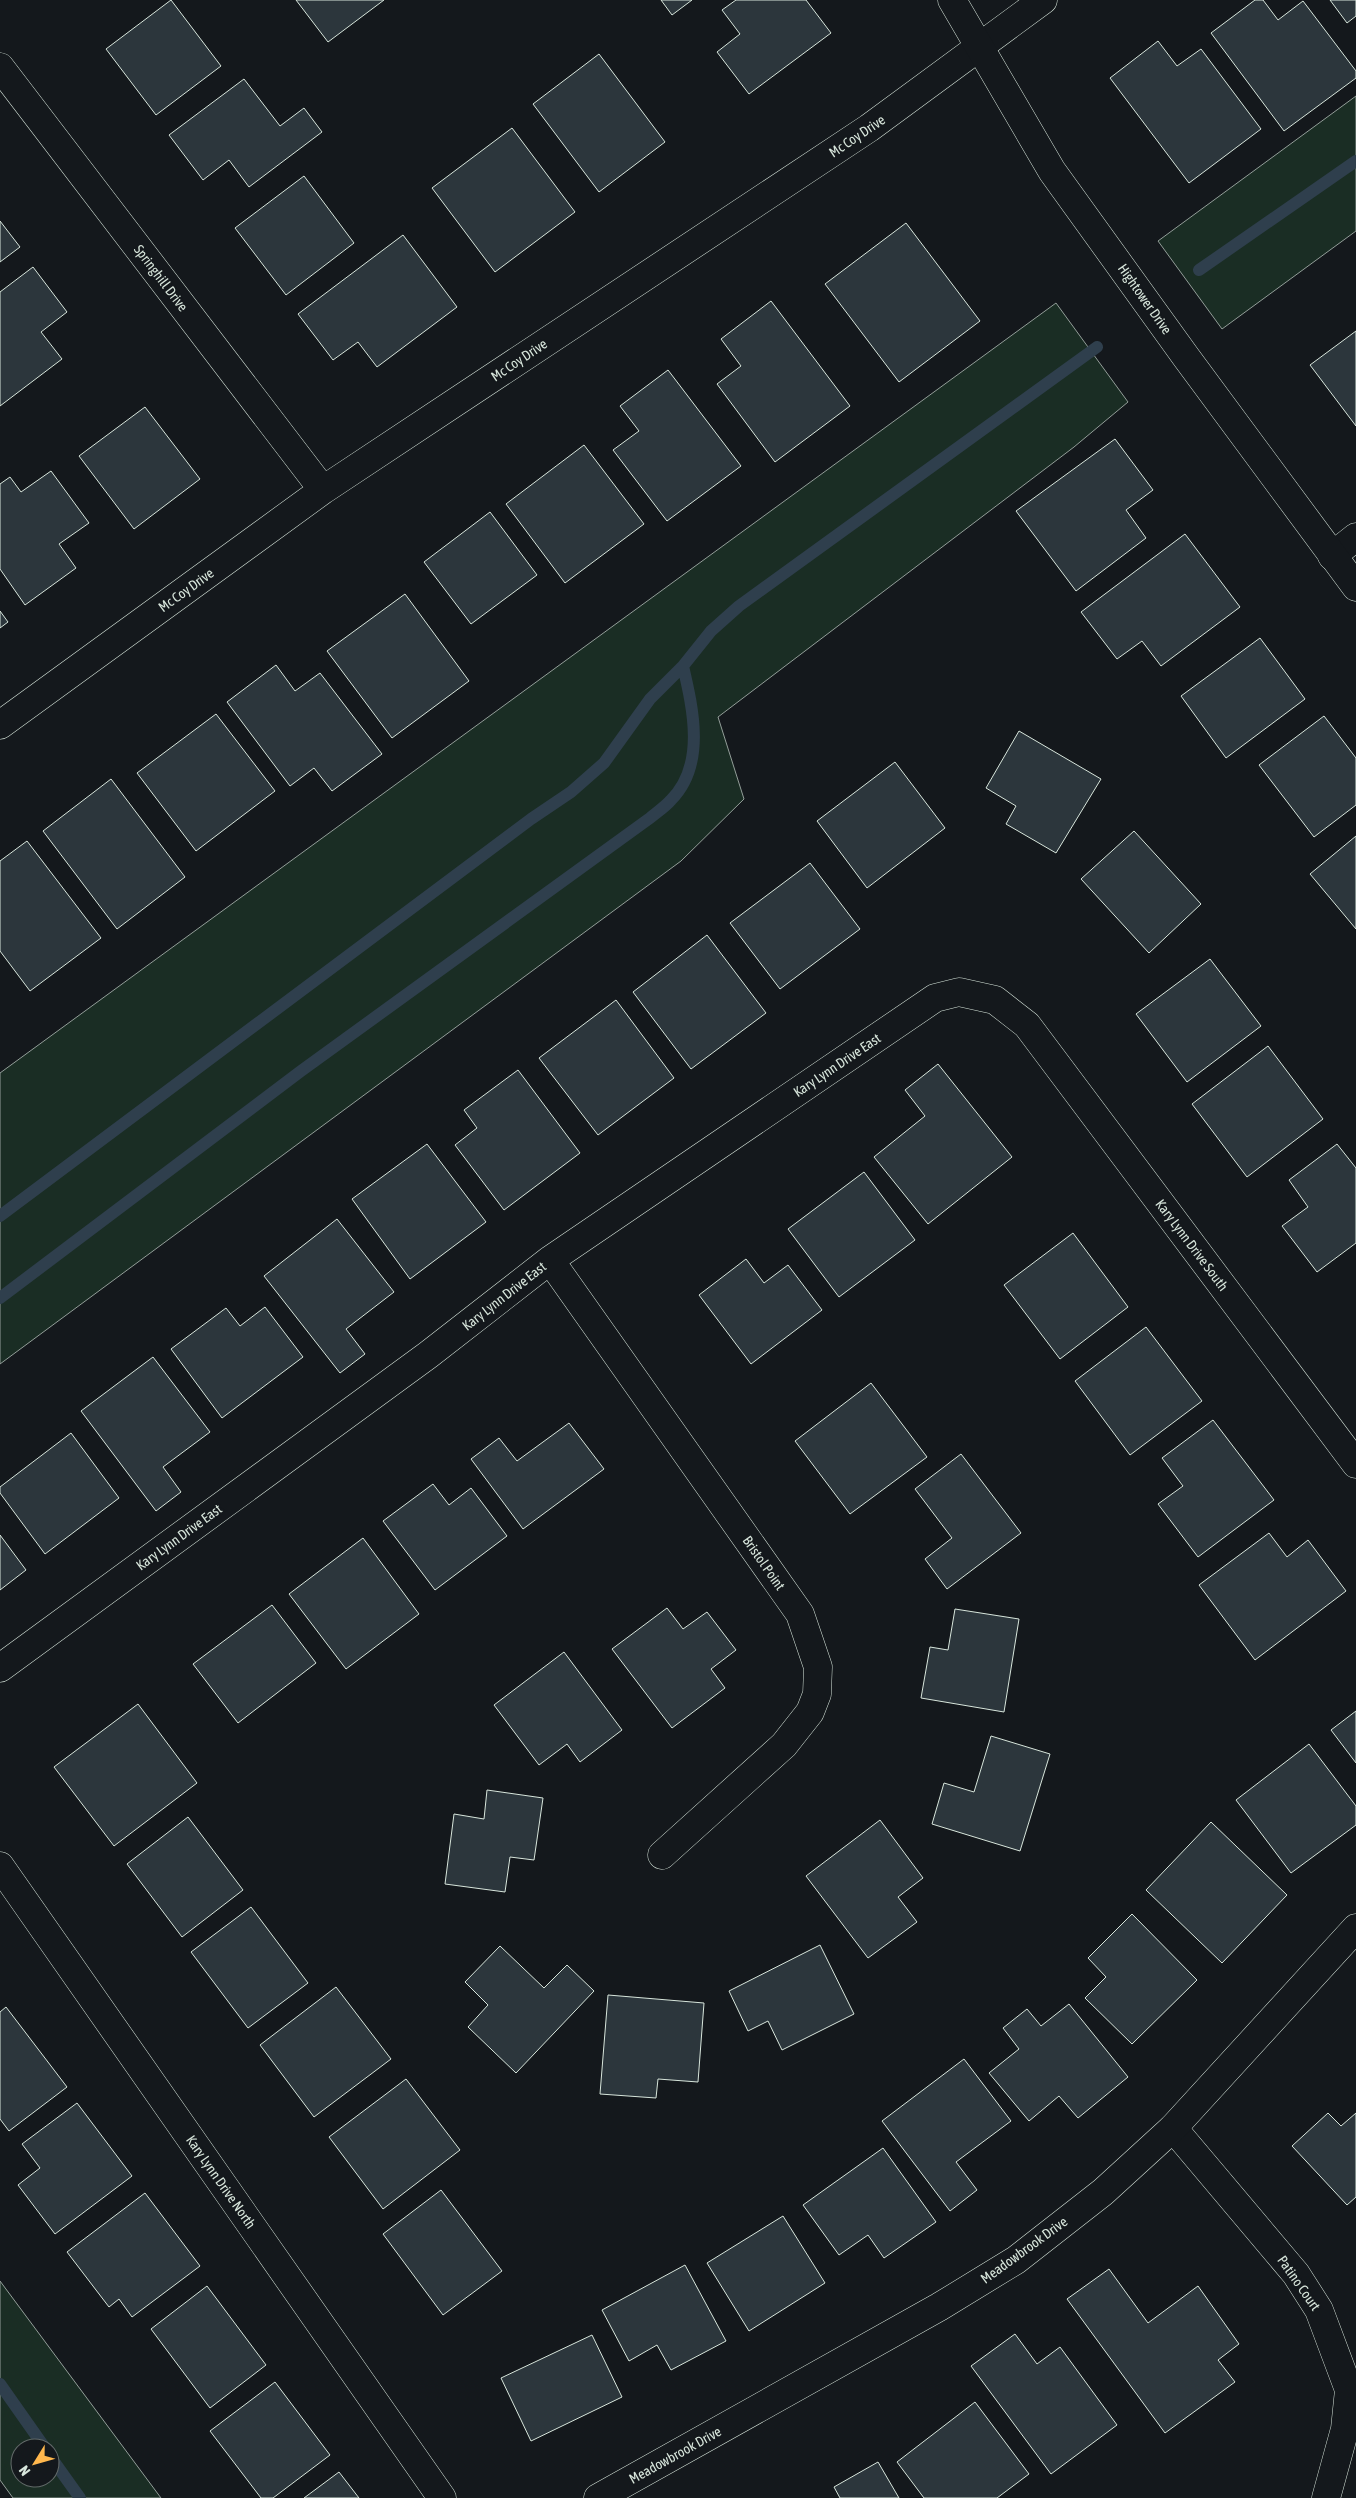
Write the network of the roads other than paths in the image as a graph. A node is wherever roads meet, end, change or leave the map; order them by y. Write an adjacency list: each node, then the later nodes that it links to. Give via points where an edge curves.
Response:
1 (952, 0): 3 (street, Hightower Drive)
2 (1043, 0): 3 (street, Mc Coy Drive)
3 (981, 46): 5 (street, Mc Coy Drive, via 870,128); 7 (street, Hightower Drive, via 1052,171)
4 (0, 66): 5 (street, Springhill Drive)
5 (322, 490): 9 (street, Mc Coy Drive)
6 (1356, 537): 7 (street)
7 (1332, 556): 8 (street, Hightower Drive)
8 (1356, 587)
9 (0, 725)
10 (1027, 1025): 11 (street, Kary Lynn Drive East, via 995,1000 958,992 935,998); 12 (street, Kary Lynn Drive South)
11 (550, 1260): 13 (street, Kary Lynn Drive East, via 428,1355); 14 (street, Bristol Point, via 800,1614 818,1667 817,1694 810,1712 784,1745)
12 (1356, 1464)
13 (0, 1668)
14 (662, 1855)
15 (0, 1866): 18 (street, Kary Lynn Drive North)
16 (1356, 1928): 17 (street, Meadowbrook Drive)
17 (1173, 2128): 19 (street, Meadowbrook Drive, via 1103,2192 1016,2260 939,2307); 20 (street, Patino Court, via 1296,2274 1319,2310 1349,2390 1345,2429)
18 (442, 2498)
19 (598, 2498)
20 (1326, 2498)

